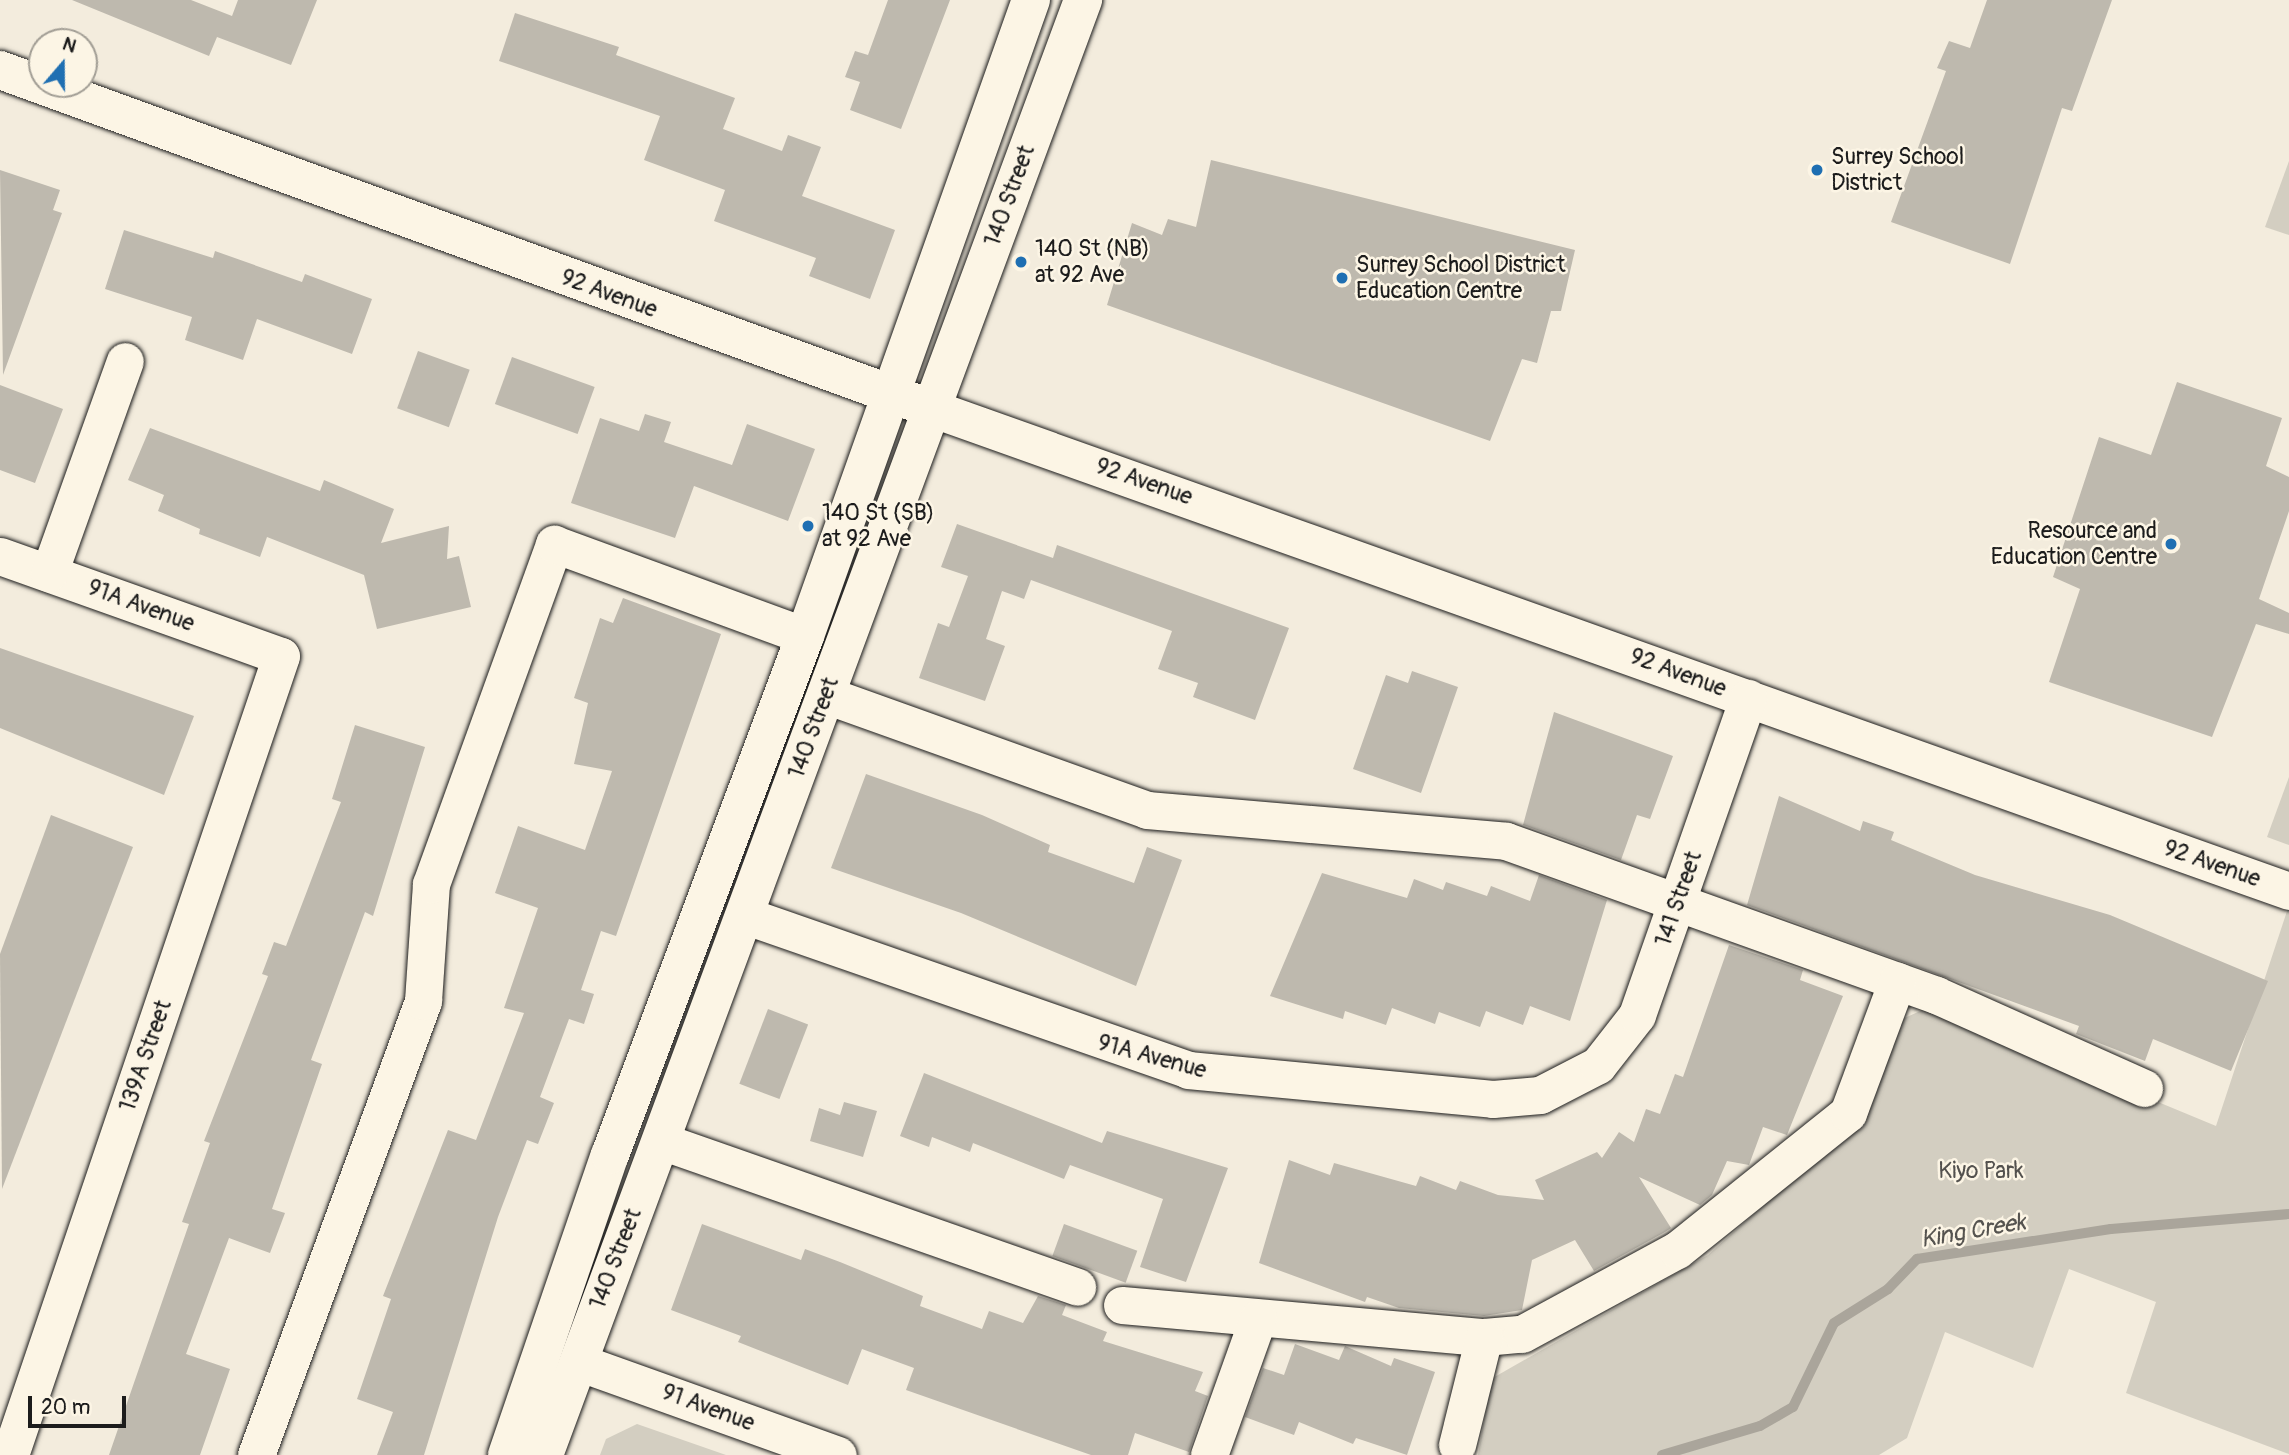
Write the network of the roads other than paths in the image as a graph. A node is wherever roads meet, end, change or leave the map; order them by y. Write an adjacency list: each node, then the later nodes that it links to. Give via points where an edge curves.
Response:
1 (1031, 0): 5 (main road, 140 Street)
2 (1083, 0): 6 (main road, 140 Street)
3 (0, 70): 5 (main road, 92 Avenue)
4 (125, 361): 8 (street)
5 (891, 395): 6 (main road, 92 Avenue); 9 (main road, 140 Street)
6 (931, 408): 11 (main road, 140 Street); 12 (street, 92 Avenue)
7 (0, 556): 8 (street, 91A Avenue)
8 (49, 573): 10 (street, 91A Avenue)
9 (805, 636): 20 (main road, 140 Street); 28 (street, via 554,544 431,884 427,979 416,1022)
10 (282, 656): 27 (street, 139A Street)
11 (827, 695): 14 (street, via 1147,810 1506,841); 15 (main road, 140 Street)
12 (1748, 698): 13 (street, 92 Avenue); 14 (street, 141 Street)
13 (2289, 891)
14 (1678, 903): 16 (street); 17 (street, 141 Street, via 1631,1027 1608,1057)
15 (744, 915): 17 (street, 91A Avenue, via 1188,1070 1493,1099 1540,1095); 19 (main road, 140 Street)
16 (1897, 981): 18 (street); 24 (street, via 1847,1113 1677,1250 1522,1334)
17 (1577, 1080)
18 (2144, 1088)
19 (662, 1141): 21 (street); 25 (main road, 140 Street)
20 (610, 1155): 25 (main road, via 613,1199 563,1338 564,1353); 29 (main road, 140 Street)
21 (1077, 1287)
22 (1122, 1305): 23 (street)
23 (1258, 1318): 24 (street); 32 (street)
24 (1484, 1337): 26 (street)
25 (578, 1362): 30 (main road, 140 Street); 31 (street, 91 Avenue)
26 (1457, 1445)
27 (10, 1455)
28 (256, 1455)
29 (507, 1455)
30 (544, 1455)
31 (838, 1455)
32 (1209, 1455)

